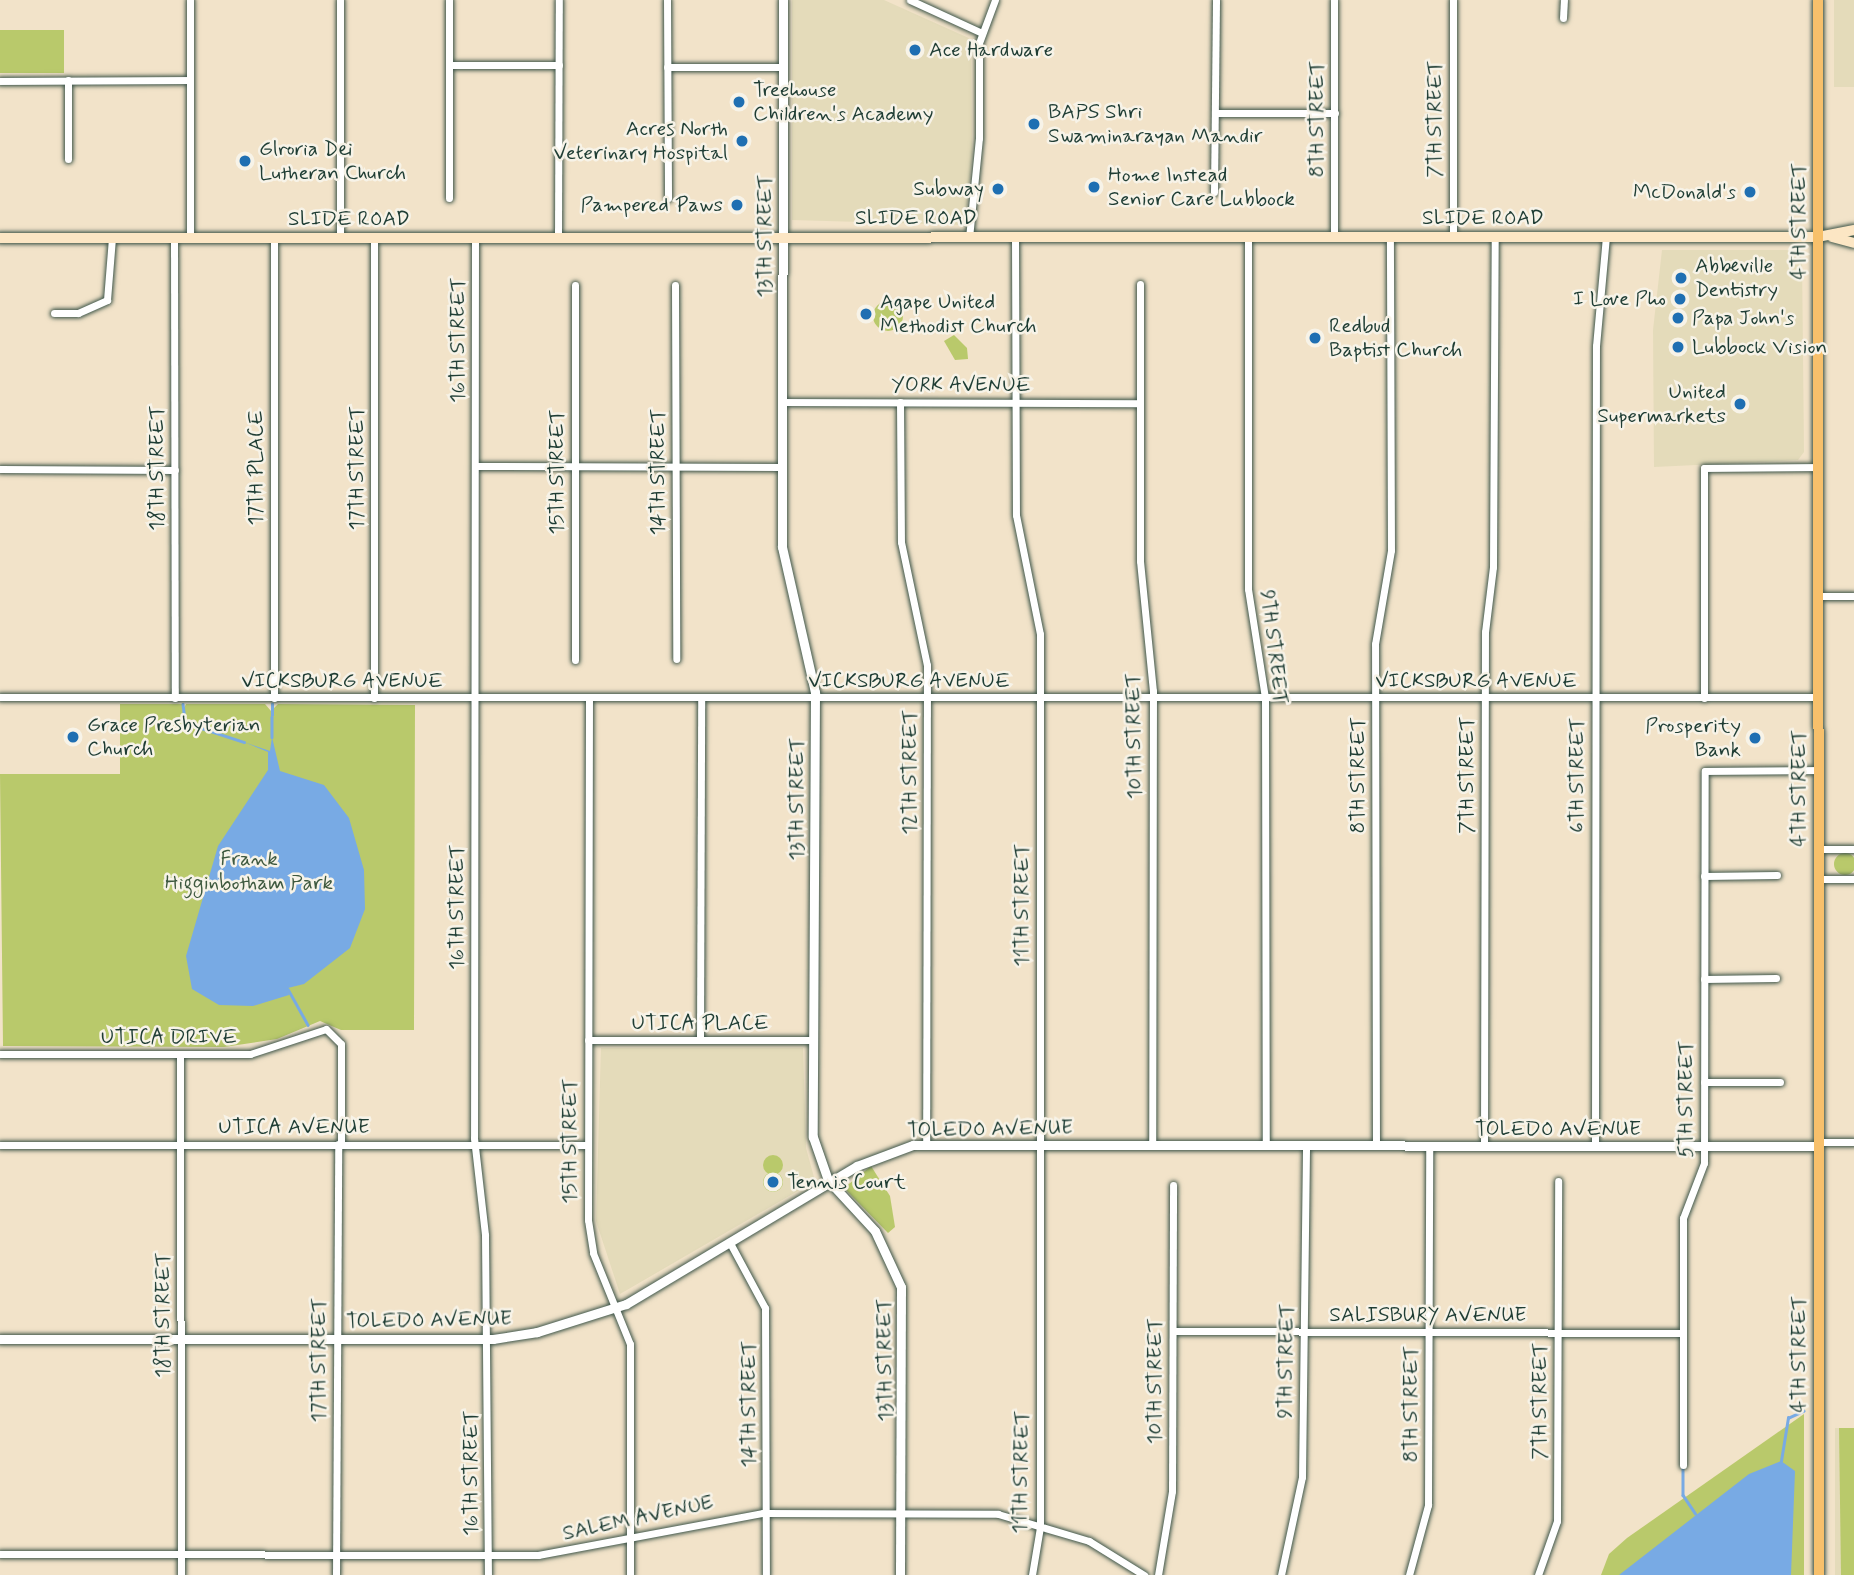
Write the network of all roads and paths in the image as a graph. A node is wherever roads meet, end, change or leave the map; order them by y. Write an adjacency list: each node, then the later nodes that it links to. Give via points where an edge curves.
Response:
1 (190, 0): 22 (street)
2 (340, 0): 45 (street)
3 (449, 0): 16 (street)
4 (559, 0): 17 (street)
5 (667, 0): 18 (street)
6 (783, 0): 19 (street, 13TH STREET)
7 (910, 0): 15 (street)
8 (995, 0): 15 (street)
9 (1216, 0): 23 (street)
10 (1334, 0): 24 (street, 8TH STREET)
11 (1453, 0): 35 (street, 7TH STREET)
12 (1564, 0): 14 (street)
13 (1818, 0): 38 (main road, 4TH STREET)
14 (1563, 18)
15 (982, 33): 30 (street)
16 (449, 65): 17 (street); 27 (street)
17 (559, 65): 48 (street)
18 (667, 67): 19 (street); 28 (street)
19 (783, 67): 49 (street, 13TH STREET)
20 (0, 80): 21 (street)
21 (68, 80): 22 (street); 25 (street)
22 (190, 80): 43 (street)
23 (1214, 113): 24 (street); 26 (street)
24 (1335, 113): 33 (street, 8TH STREET)
25 (68, 159)
26 (1214, 192)
27 (449, 198)
28 (668, 198)
29 (1854, 230): 39 (main road, SLIDE ROAD)
30 (969, 237): 31 (main road, SLIDE ROAD); 49 (main road, SLIDE ROAD)
31 (1015, 237): 32 (main road, SLIDE ROAD); 57 (street, 11TH STREET)
32 (1248, 237): 33 (main road, SLIDE ROAD); 82 (street, 9TH STREET, via 1248,589)
33 (1334, 237): 34 (main road, SLIDE ROAD)
34 (1390, 237): 35 (main road, SLIDE ROAD); 83 (street, 8TH STREET, via 1391,550 1377,621)
35 (1453, 237): 36 (main road, SLIDE ROAD)
36 (1495, 237): 37 (main road, SLIDE ROAD); 84 (street, 7TH STREET, via 1493,567)
37 (1606, 237): 38 (main road, SLIDE ROAD); 86 (street, 6TH STREET, via 1595,346)
38 (1818, 237): 39 (main road, SLIDE ROAD); 63 (main road, 4TH STREET)
39 (1832, 237): 50 (main road, SLIDE ROAD)
40 (0, 238): 41 (main road, SLIDE ROAD)
41 (112, 238): 42 (main road, SLIDE ROAD); 54 (street, via 107,300 78,313)
42 (174, 238): 43 (main road, SLIDE ROAD); 65 (street, 18TH STREET)
43 (190, 238): 44 (main road, SLIDE ROAD)
44 (274, 238): 45 (main road, SLIDE ROAD); 73 (street, 17TH PLACE)
45 (340, 238): 46 (main road, SLIDE ROAD)
46 (374, 238): 47 (main road, SLIDE ROAD); 74 (street, 17TH STREET)
47 (475, 238): 48 (main road, SLIDE ROAD); 60 (street, 16TH STREET)
48 (558, 238): 49 (main road, SLIDE ROAD)
49 (782, 238): 55 (street, 13TH STREET)
50 (1854, 243)
51 (1140, 284): 58 (street, 10TH STREET)
52 (575, 285): 61 (street, 15TH STREET)
53 (675, 285): 59 (street, 14TH STREET)
54 (54, 313)
55 (782, 402): 56 (street, YORK AVENUE); 62 (street, 13TH STREET)
56 (900, 402): 57 (street, YORK AVENUE); 79 (street, 12TH STREET, via 901,542 926,648)
57 (1015, 402): 58 (street, YORK AVENUE); 80 (street, 11TH STREET, via 1016,515 1038,614)
58 (1140, 403): 81 (street, 10TH STREET, via 1140,561)
59 (675, 466): 61 (street); 62 (street); 68 (street, 14TH STREET)
60 (475, 467): 61 (street); 75 (street, 16TH STREET)
61 (575, 467): 69 (street, 15TH STREET)
62 (782, 467): 78 (street, 13TH STREET, via 782,547)
63 (1819, 467): 66 (main road, 4TH STREET); 85 (street, via 1704,468)
64 (0, 469): 65 (street)
65 (175, 470): 72 (street, 18TH STREET)
66 (1819, 596): 67 (street); 71 (main road, 4TH STREET)
67 (1854, 596)
68 (676, 659)
69 (575, 660)
70 (0, 697): 72 (street, VICKSBURG AVENUE)
71 (1819, 697): 85 (street, VICKSBURG AVENUE); 87 (main road, 4TH STREET)
72 (175, 698): 73 (street, VICKSBURG AVENUE)
73 (274, 698): 74 (street, VICKSBURG AVENUE)
74 (374, 698): 75 (street, VICKSBURG AVENUE)
75 (475, 698): 76 (street, VICKSBURG AVENUE); 107 (street, 16TH STREET)
76 (589, 698): 77 (street, VICKSBURG AVENUE); 97 (street, 15TH STREET)
77 (701, 698): 78 (street, VICKSBURG AVENUE); 98 (street)
78 (815, 698): 79 (street, VICKSBURG AVENUE); 99 (street, 13TH STREET)
79 (927, 698): 80 (street, VICKSBURG AVENUE); 111 (street, 12TH STREET)
80 (1040, 698): 81 (street, VICKSBURG AVENUE); 112 (street, 11TH STREET)
81 (1153, 698): 82 (street, VICKSBURG AVENUE); 113 (street, 10TH STREET)
82 (1265, 698): 83 (street, VICKSBURG AVENUE); 114 (street, 9TH STREET)
83 (1376, 698): 84 (street, VICKSBURG AVENUE); 116 (street, 8TH STREET)
84 (1485, 698): 86 (street, VICKSBURG AVENUE); 118 (street, 7TH STREET)
85 (1704, 698): 86 (street, VICKSBURG AVENUE)
86 (1595, 699): 119 (street, 6TH STREET)
87 (1819, 770): 88 (main road, 4TH STREET); 91 (street, 5TH STREET, via 1704,771)
88 (1819, 849): 89 (street); 92 (main road, 4TH STREET)
89 (1854, 849)
90 (1777, 875): 91 (street)
91 (1704, 876): 95 (street, 5TH STREET)
92 (1819, 879): 93 (street); 109 (main road, 4TH STREET)
93 (1854, 879)
94 (1776, 978): 95 (street)
95 (1704, 979): 102 (street, 5TH STREET)
96 (333, 1032): 101 (street, UTICA DRIVE, via 316,1030 250,1054); 106 (street, 17TH STREET, via 341,1047)
97 (588, 1040): 98 (street, UTICA PLACE); 108 (street, 15TH STREET)
98 (701, 1040): 99 (street, UTICA PLACE)
99 (813, 1040): 122 (street, 13TH STREET, via 813,1138)
100 (0, 1054): 101 (street, UTICA DRIVE)
101 (180, 1055): 105 (street, 18TH STREET)
102 (1704, 1082): 103 (street); 120 (street, 5TH STREET)
103 (1780, 1082)
104 (1854, 1142): 109 (street, TOLEDO AVENUE)
105 (180, 1144): 106 (street, UTICA AVENUE); 110 (street, UTICA AVENUE); 132 (street, 18TH STREET)
106 (340, 1144): 107 (street, UTICA AVENUE); 133 (street, 17TH STREET)
107 (475, 1144): 108 (street, UTICA AVENUE); 134 (street, 16TH STREET, via 484,1202)
108 (587, 1144): 125 (street, 15TH STREET, via 591,1243)
109 (1819, 1144): 120 (street, TOLEDO AVENUE); 156 (main road, 4TH STREET)
110 (0, 1145)
111 (926, 1146): 112 (street, TOLEDO AVENUE); 122 (street, TOLEDO AVENUE, via 883,1152)
112 (1040, 1146): 113 (street, TOLEDO AVENUE); 138 (street, 11TH STREET)
113 (1152, 1146): 114 (street, TOLEDO AVENUE)
114 (1266, 1146): 115 (street, TOLEDO AVENUE)
115 (1306, 1146): 116 (street, TOLEDO AVENUE); 127 (street, 9TH STREET)
116 (1376, 1146): 117 (street, TOLEDO AVENUE)
117 (1429, 1146): 118 (street, TOLEDO AVENUE); 128 (street, 8TH STREET)
118 (1484, 1146): 119 (street, TOLEDO AVENUE)
119 (1595, 1146): 120 (street, TOLEDO AVENUE)
120 (1704, 1147): 130 (street, 5TH STREET, via 1703,1172 1683,1218)
121 (1558, 1181): 129 (street, 7TH STREET)
122 (830, 1182): 124 (street, TOLEDO AVENUE); 137 (street, 13TH STREET, via 875,1231 901,1287)
123 (1173, 1185): 126 (street, 10TH STREET)
124 (730, 1243): 125 (street, TOLEDO AVENUE); 136 (street, 14TH STREET, via 765,1308)
125 (616, 1308): 134 (street, TOLEDO AVENUE, via 567,1325); 139 (street, 15TH STREET, via 630,1344)
126 (1173, 1331): 127 (street, SALISBURY AVENUE); 152 (street, 10TH STREET, via 1171,1506)
127 (1304, 1332): 128 (street, SALISBURY AVENUE); 153 (street, 9TH STREET, via 1302,1477)
128 (1429, 1332): 129 (street, SALISBURY AVENUE); 154 (street, 8TH STREET, via 1428,1505)
129 (1558, 1333): 130 (street, SALISBURY AVENUE); 155 (street, 7TH STREET, via 1556,1532)
130 (1682, 1333): 135 (street, 5TH STREET)
131 (0, 1339): 132 (street, TOLEDO AVENUE)
132 (181, 1339): 133 (street, TOLEDO AVENUE); 143 (street, 18TH STREET)
133 (337, 1339): 134 (street, TOLEDO AVENUE); 141 (street, 17TH STREET)
134 (486, 1339): 142 (street, 16TH STREET)
135 (1683, 1465)
136 (766, 1513): 137 (street, SALEM AVENUE); 139 (street, SALEM AVENUE, via 705,1520); 148 (street, 14TH STREET)
137 (902, 1514): 138 (street, SALEM AVENUE, via 998,1514); 149 (street, 13TH STREET)
138 (1040, 1523): 150 (street, 11TH STREET); 151 (street, SALEM AVENUE, via 1089,1541)
139 (631, 1541): 142 (street, SALEM AVENUE); 147 (street, 15TH STREET)
140 (0, 1554): 143 (street, SALEM AVENUE)
141 (337, 1555): 142 (street, SALEM AVENUE); 143 (street, SALEM AVENUE); 145 (street, 17TH STREET)
142 (488, 1555): 146 (street, 16TH STREET)
143 (181, 1556): 144 (street, 18TH STREET)
144 (181, 1575)
145 (337, 1575)
146 (488, 1575)
147 (630, 1575)
148 (766, 1575)
149 (900, 1575)
150 (1032, 1575)
151 (1144, 1575)
152 (1158, 1575)
153 (1281, 1575)
154 (1409, 1575)
155 (1538, 1575)
156 (1819, 1575)

